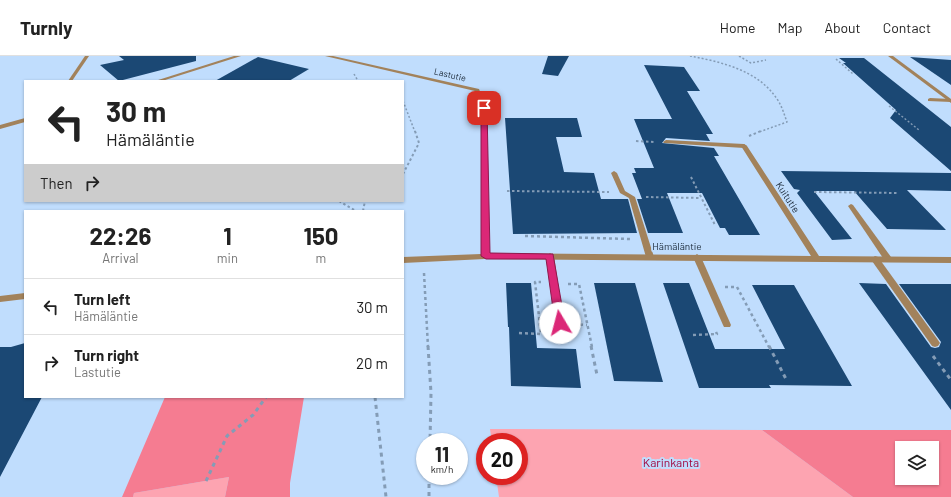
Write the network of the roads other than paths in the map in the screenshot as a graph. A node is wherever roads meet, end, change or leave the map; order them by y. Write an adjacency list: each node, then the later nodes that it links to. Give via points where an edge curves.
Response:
1 (87, 56): 5 (street)
2 (239, 56): 6 (street)
3 (327, 56): 14 (street, Lastutie, via 477,90 484,108)
4 (890, 56): 8 (street)
5 (71, 80)
6 (160, 80)
7 (930, 100): 8 (street)
8 (951, 101)
9 (24, 120): 10 (street)
10 (0, 127)
11 (666, 142): 18 (street, Kuitutie, via 744,146)
12 (614, 173): 16 (street, via 622,192 632,197)
13 (851, 206): 20 (street)
14 (486, 256): 15 (street, Hämäläntie); 21 (street, Hämäläntie)
15 (550, 256): 16 (street, Hämäläntie); 25 (street)
16 (650, 257): 17 (street, Hämäläntie)
17 (697, 257): 18 (street, Hämäläntie); 26 (street)
18 (816, 258): 19 (street, Hämäläntie)
19 (875, 259): 20 (street, Hämäläntie); 27 (street)
20 (888, 259): 22 (street, Hämäläntie)
21 (404, 260)
22 (951, 260)
23 (24, 296): 24 (street)
24 (0, 299)
25 (560, 323)
26 (727, 325)
27 (936, 343)

